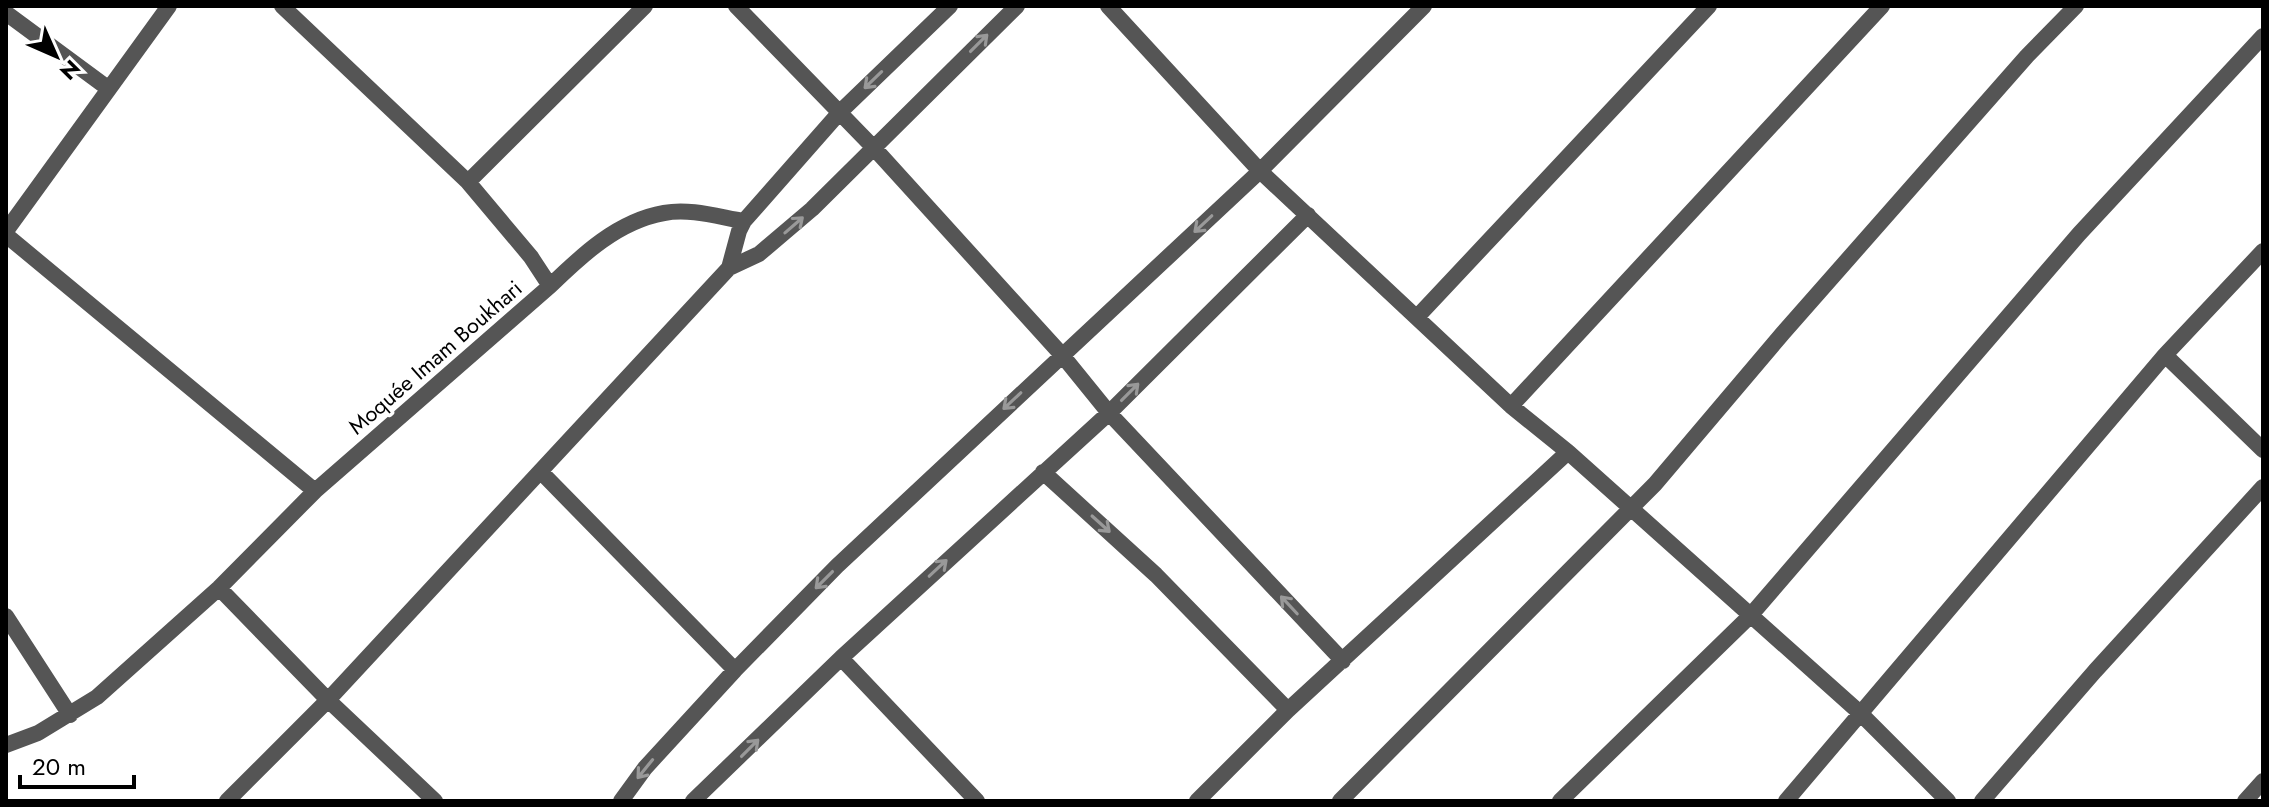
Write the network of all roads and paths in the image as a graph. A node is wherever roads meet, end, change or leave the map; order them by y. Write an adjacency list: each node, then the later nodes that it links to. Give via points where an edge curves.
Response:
1 (169, 6): 14 (street)
2 (282, 6): 18 (street, Moquée Imam Boukhari)
3 (645, 6): 18 (street)
4 (736, 6): 15 (street)
5 (950, 6): 15 (street, one-way to 15)
6 (1017, 6): 16 (street, one-way to 6)
7 (1108, 6): 17 (street)
8 (1424, 6): 17 (street)
9 (1709, 6): 25 (street)
10 (1882, 6): 28 (street)
11 (2076, 6): 36 (street)
12 (6, 13): 14 (street)
13 (2263, 36): 39 (street, via 2079,234)
14 (109, 89): 21 (street)
15 (840, 112): 16 (street); 20 (street)
16 (874, 148): 23 (street, one-way to 16, via 778,239); 26 (street)
17 (1260, 171): 19 (street); 26 (street, one-way to 26)
18 (468, 182): 24 (street, Moquée Imam Boukhari)
19 (1308, 215): 25 (street); 29 (street, one-way to 19)
20 (744, 221): 23 (street); 24 (street, via 666,212 626,224)
21 (6, 233): 35 (street)
22 (2263, 251): 27 (street)
23 (729, 268): 33 (street)
24 (550, 286): 35 (street, Moquée Imam Boukhari)
25 (1418, 316): 28 (street)
26 (1062, 355): 29 (street); 42 (street, one-way to 42, via 837,566)
27 (2165, 355): 30 (street); 45 (street)
28 (1511, 406): 31 (street)
29 (1109, 413): 32 (street); 41 (street, one-way to 29)
30 (2263, 450)
31 (1568, 452): 36 (street); 41 (street)
32 (1043, 472): 40 (street, one-way to 32); 44 (street, one-way to 44, via 1156,575)
33 (542, 473): 42 (street); 43 (street)
34 (2263, 487): 59 (street)
35 (315, 491): 37 (street, Moquée Imam Boukhari)
36 (1630, 509): 39 (street); 55 (street)
37 (219, 588): 43 (street); 46 (street, Moquée Imam Boukhari)
38 (6, 616): 46 (street)
39 (1750, 616): 45 (street); 56 (street)
40 (841, 658): 52 (street, one-way to 40); 53 (street)
41 (1343, 661): 44 (street)
42 (735, 670): 51 (street, one-way to 51)
43 (328, 700): 49 (street); 50 (street)
44 (1288, 710): 54 (street)
45 (1859, 712): 57 (street); 58 (street)
46 (70, 715): 47 (street, Moquée Imam Boukhari)
47 (6, 745)
48 (2263, 781): 60 (street)
49 (227, 801)
50 (435, 801)
51 (621, 801)
52 (693, 801)
53 (977, 801)
54 (1197, 801)
55 (1340, 801)
56 (1560, 801)
57 (1786, 801)
58 (1948, 801)
59 (1982, 801)
60 (2245, 801)

